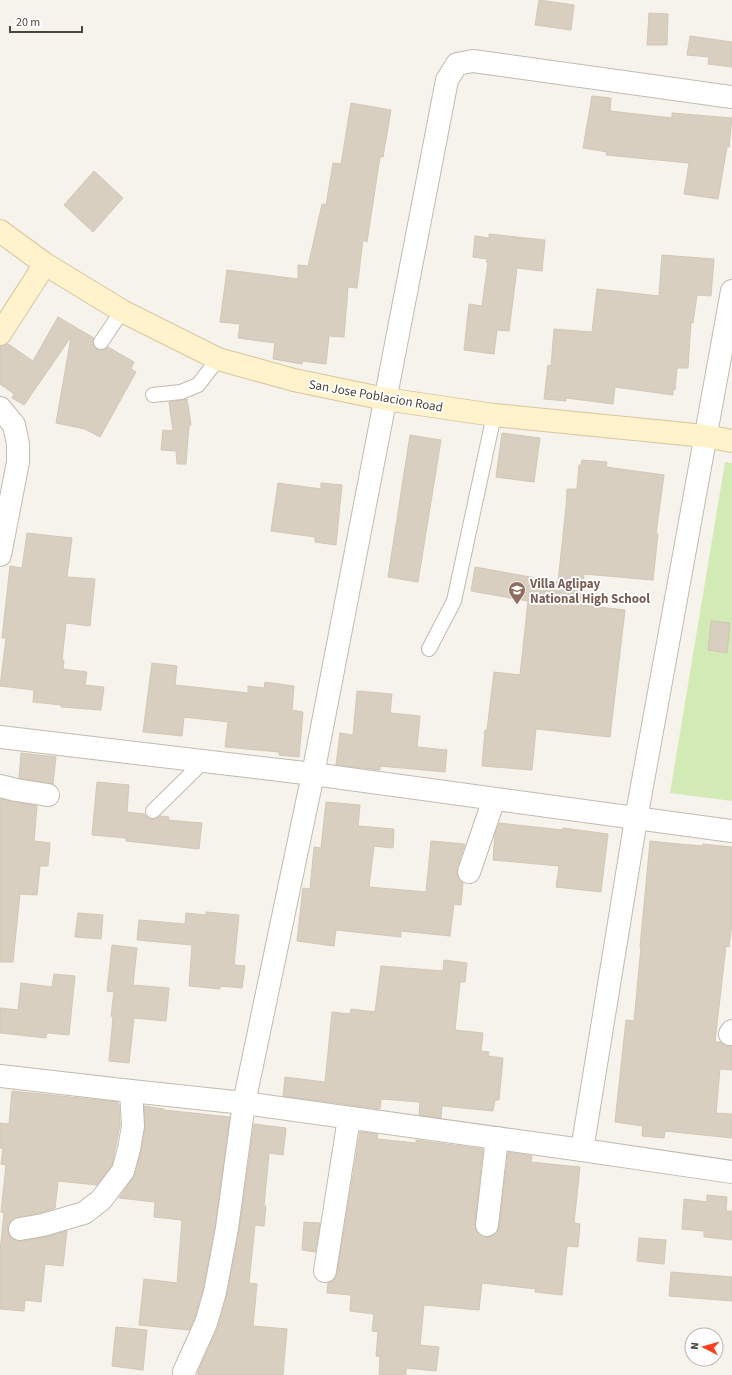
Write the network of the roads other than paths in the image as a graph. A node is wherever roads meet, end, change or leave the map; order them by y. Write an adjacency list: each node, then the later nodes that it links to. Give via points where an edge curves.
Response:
1 (732, 97): 10 (street, via 473,61 457,64 447,80)
2 (0, 231): 3 (street, San Jose Poblacion Road)
3 (45, 264): 5 (street, San Jose Poblacion Road); 6 (street)
4 (732, 291): 13 (street)
5 (122, 311): 7 (lane); 8 (street, San Jose Poblacion Road)
6 (0, 334)
7 (101, 342)
8 (218, 359): 9 (lane, via 198,385 181,392); 10 (street, San Jose Poblacion Road, via 294,380)
9 (152, 395)
10 (385, 399): 12 (street, San Jose Poblacion Road); 20 (street)
11 (0, 408): 15 (street, via 14,425 18,444 18,462)
12 (494, 414): 13 (street, San Jose Poblacion Road); 17 (lane, via 454,601)
13 (705, 436): 14 (street, San Jose Poblacion Road); 25 (street)
14 (732, 441)
15 (6, 493): 16 (street)
16 (0, 555)
17 (429, 649)
18 (0, 738): 19 (street)
19 (203, 762): 20 (street); 24 (lane)
20 (313, 774): 23 (street); 30 (street)
21 (0, 786): 22 (street)
22 (48, 795)
23 (494, 799): 25 (street); 27 (street)
24 (153, 811)
25 (636, 818): 26 (street); 33 (street)
26 (732, 831)
27 (469, 872)
28 (0, 1076): 29 (street)
29 (131, 1092): 30 (street); 36 (street, via 133,1126 123,1171 101,1200 84,1213)
30 (244, 1103): 31 (street); 38 (street, via 227,1228 215,1292 206,1323)
31 (349, 1118): 32 (street); 37 (street)
32 (497, 1138): 33 (street); 35 (street)
33 (582, 1150): 34 (street)
34 (732, 1172)
35 (487, 1225)
36 (20, 1229)
37 (325, 1271)
38 (184, 1372)

